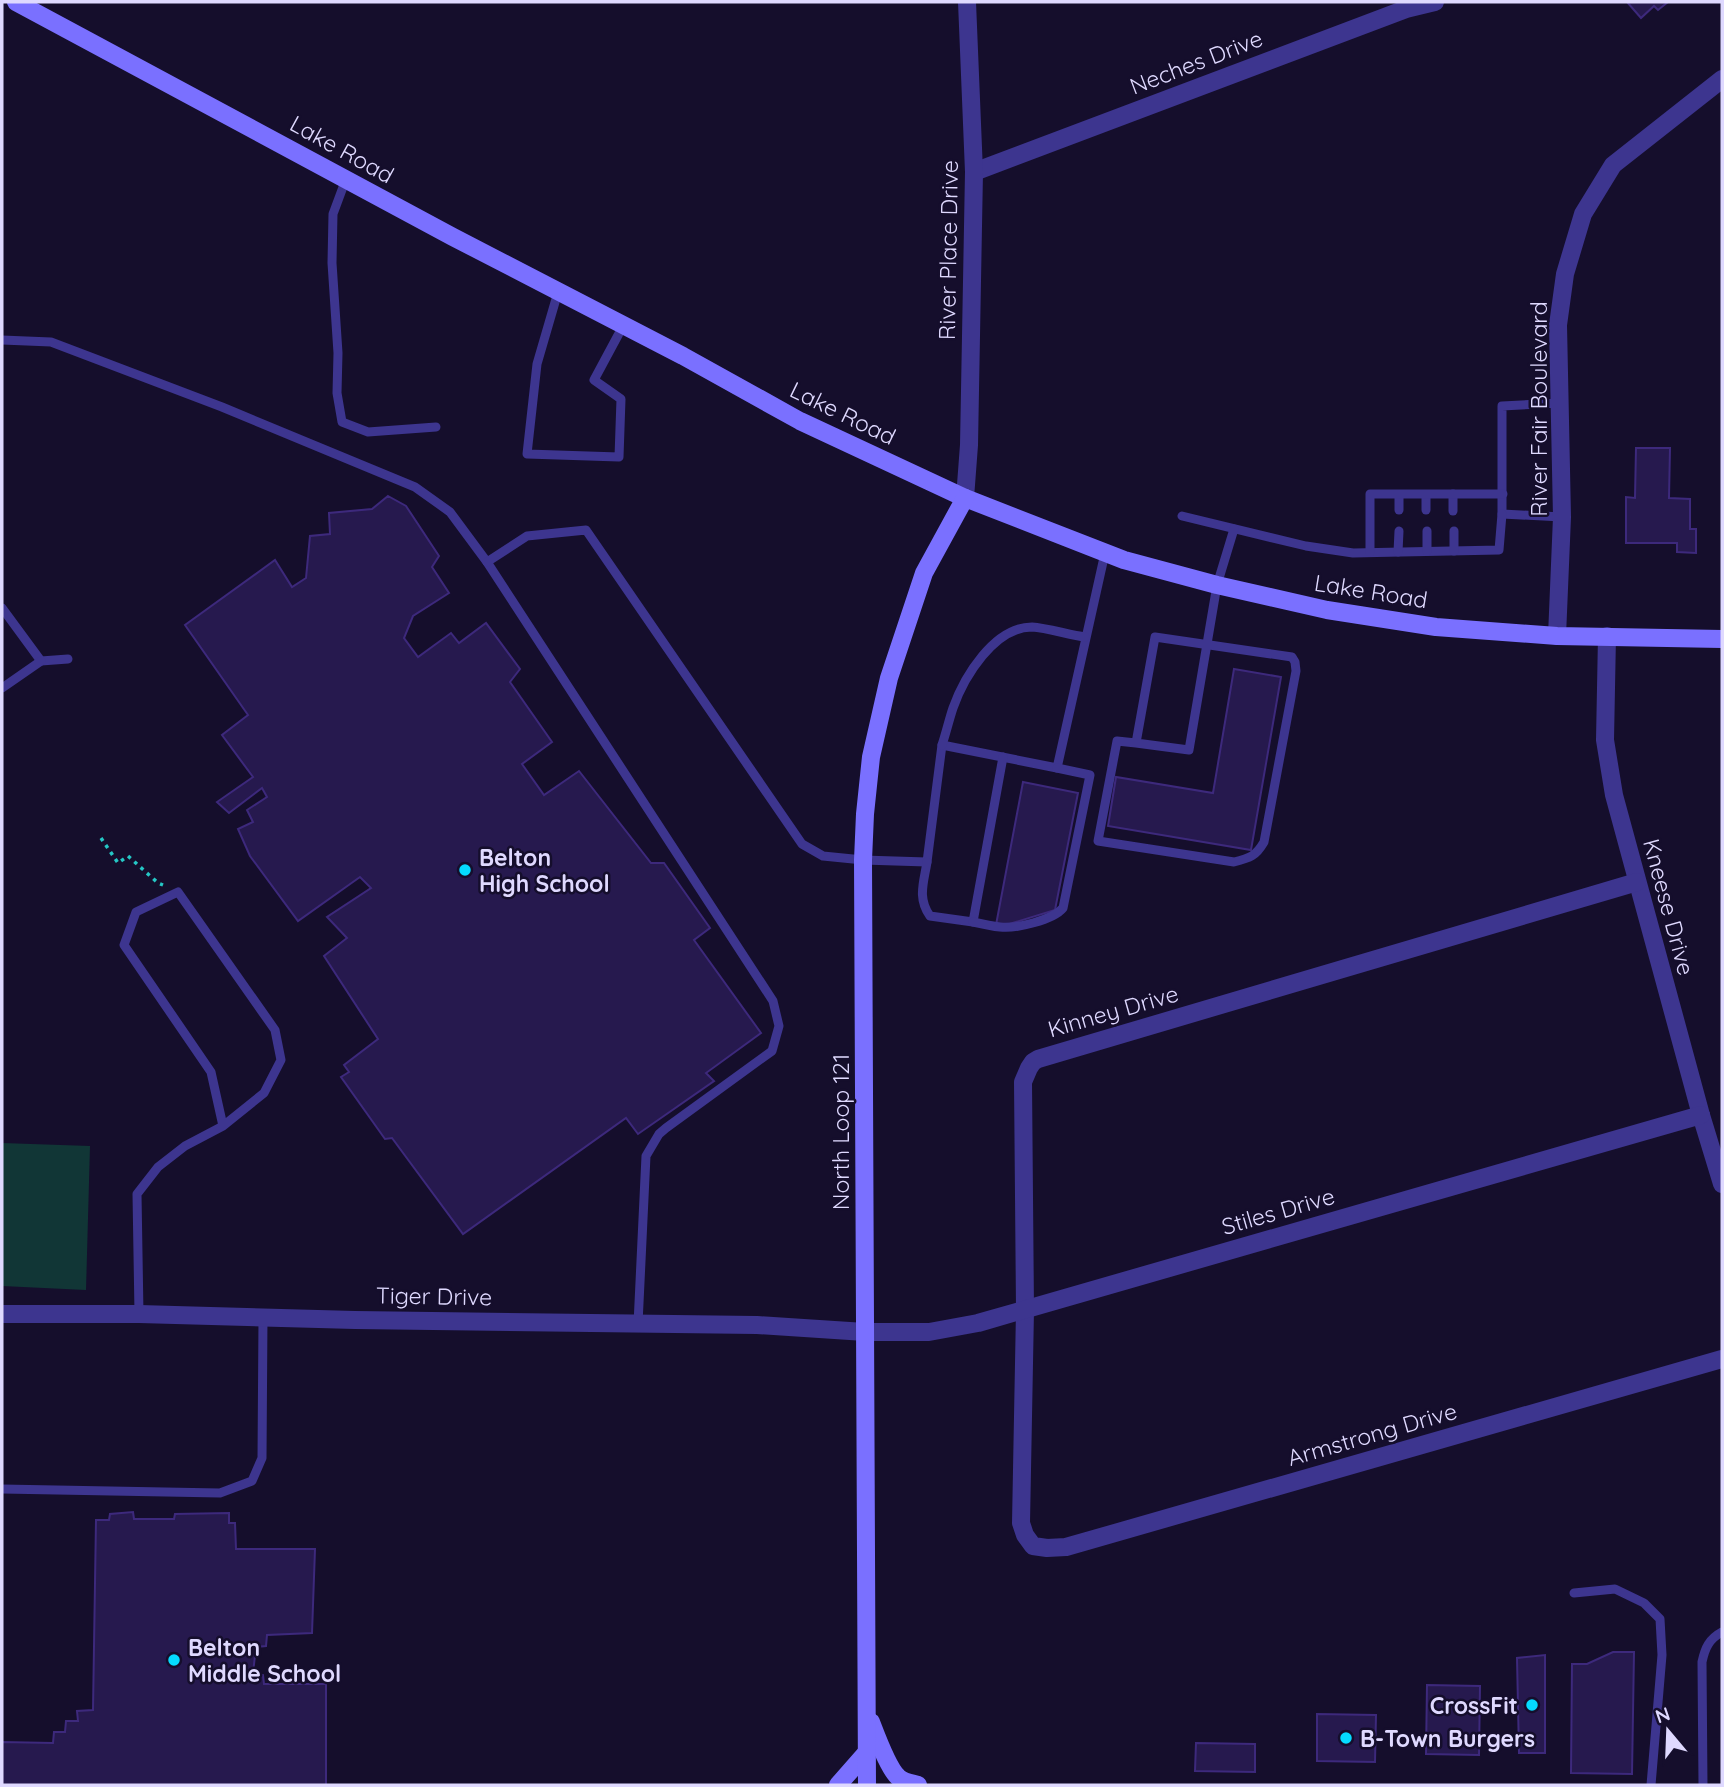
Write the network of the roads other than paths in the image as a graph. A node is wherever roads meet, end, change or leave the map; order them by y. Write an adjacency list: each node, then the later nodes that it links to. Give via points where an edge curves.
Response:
1 (16, 2): 6 (main road, Lake Road)
2 (967, 2): 5 (street, River Place Drive)
3 (1435, 2): 5 (street, Neches Drive)
4 (1722, 79): 10 (street, River Fair Boulevard, via 1613,165 1583,214 1565,274 1558,325)
5 (974, 172): 16 (street, River Place Drive, via 970,445)
6 (346, 179): 7 (main road, Lake Road); 11 (lane, via 334,214 332,263 342,422 368,432)
7 (558, 292): 8 (main road, Lake Road); 8 (lane, via 537,364 527,454 619,457 621,399 594,380)
8 (623, 326): 16 (main road, Lake Road, via 800,421)
9 (2, 340): 32 (lane, via 51,342 415,487 450,512)
10 (1560, 403): 12 (lane, via 1502,406); 22 (street, River Fair Boulevard)
11 (436, 427)
12 (1503, 494): 15 (lane); 20 (lane)
13 (1399, 495): 14 (lane); 17 (lane); 29 (lane, via 1370,494)
14 (1426, 495): 15 (lane); 18 (lane)
15 (1453, 495): 19 (lane)
16 (965, 498): 31 (main road, Lake Road); 47 (main road, North Loop 121, via 924,573 889,678 871,757)
17 (1399, 510)
18 (1426, 510)
19 (1453, 511)
20 (1502, 514): 22 (lane); 28 (lane, via 1499,550)
21 (1182, 516): 23 (lane)
22 (1562, 517): 35 (street, River Fair Boulevard)
23 (1234, 529): 29 (lane, via 1306,546); 33 (lane)
24 (1399, 531): 30 (lane)
25 (1427, 531): 27 (lane)
26 (1454, 531): 28 (lane)
27 (1427, 551): 28 (lane); 30 (lane)
28 (1454, 551)
29 (1370, 552): 30 (lane)
30 (1398, 552)
31 (1105, 553): 33 (main road, Lake Road); 37 (lane)
32 (487, 562): 47 (lane, via 527,536 586,530 802,844 823,856); 58 (lane, via 773,1001 779,1026 772,1051 666,1128 646,1156)
33 (1217, 585): 35 (main road, Lake Road, via 1436,627); 39 (lane)
34 (2, 608): 41 (lane)
35 (1557, 636): 36 (main road, Lake Road)
36 (1607, 636): 38 (main road, Lake Road); 49 (street, Kneese Drive, via 1605,740)
37 (1085, 637): 44 (lane, via 1031,627 994,642 959,695); 46 (lane)
38 (1722, 639)
39 (1207, 645): 43 (lane, via 1156,638); 43 (lane, via 1189,750); 43 (lane, via 1292,657 1295,662 1259,852 1234,862 1098,841 1117,741)
40 (68, 659): 41 (lane)
41 (41, 661): 42 (lane)
42 (2, 688)
43 (1136, 743)
44 (942, 745): 45 (lane); 48 (lane)
45 (1003, 757): 46 (lane); 50 (lane)
46 (1057, 768): 50 (lane, via 1090,775 1063,908 1013,927)
47 (863, 860): 48 (lane); 59 (main road, North Loop 121)
48 (927, 862): 50 (lane, via 922,898 930,916)
49 (1637, 882): 51 (street, Kneese Drive); 54 (street, Kinney Drive, via 1033,1062 1023,1083)
50 (973, 922)
51 (1701, 1115): 53 (street, Kneese Drive); 54 (street, Stiles Drive)
52 (223, 1126): 52 (lane, via 264,1093 281,1060 275,1030 177,892 136,912 124,945 211,1072); 56 (lane, via 158,1167 137,1194)
53 (1722, 1184)
54 (1025, 1310): 59 (street, Stiles Drive, via 929,1332); 62 (street, Kinney Drive, via 1021,1523)
55 (2, 1314): 56 (street, Tiger Drive)
56 (139, 1314): 57 (street, Tiger Drive)
57 (263, 1317): 58 (street, Tiger Drive); 61 (lane, via 262,1458 252,1481 220,1493)
58 (638, 1324): 59 (street, Tiger Drive)
59 (865, 1332): 65 (main road, North Loop 121)
60 (1722, 1359): 62 (street, Armstrong Drive, via 1066,1547)
61 (2, 1489)
62 (1033, 1546)
63 (1574, 1593): 70 (lane, via 1615,1589 1644,1603 1660,1619 1662,1655)
64 (1722, 1632): 71 (lane, via 1705,1649 1702,1662)
65 (867, 1708): 66 (main road, North Loop 121); 69 (main road, via 896,1776)
66 (867, 1752): 67 (main road); 68 (main road, North Loop 121)
67 (838, 1785)
68 (867, 1785)
69 (918, 1785)
70 (1651, 1785)
71 (1703, 1785)

